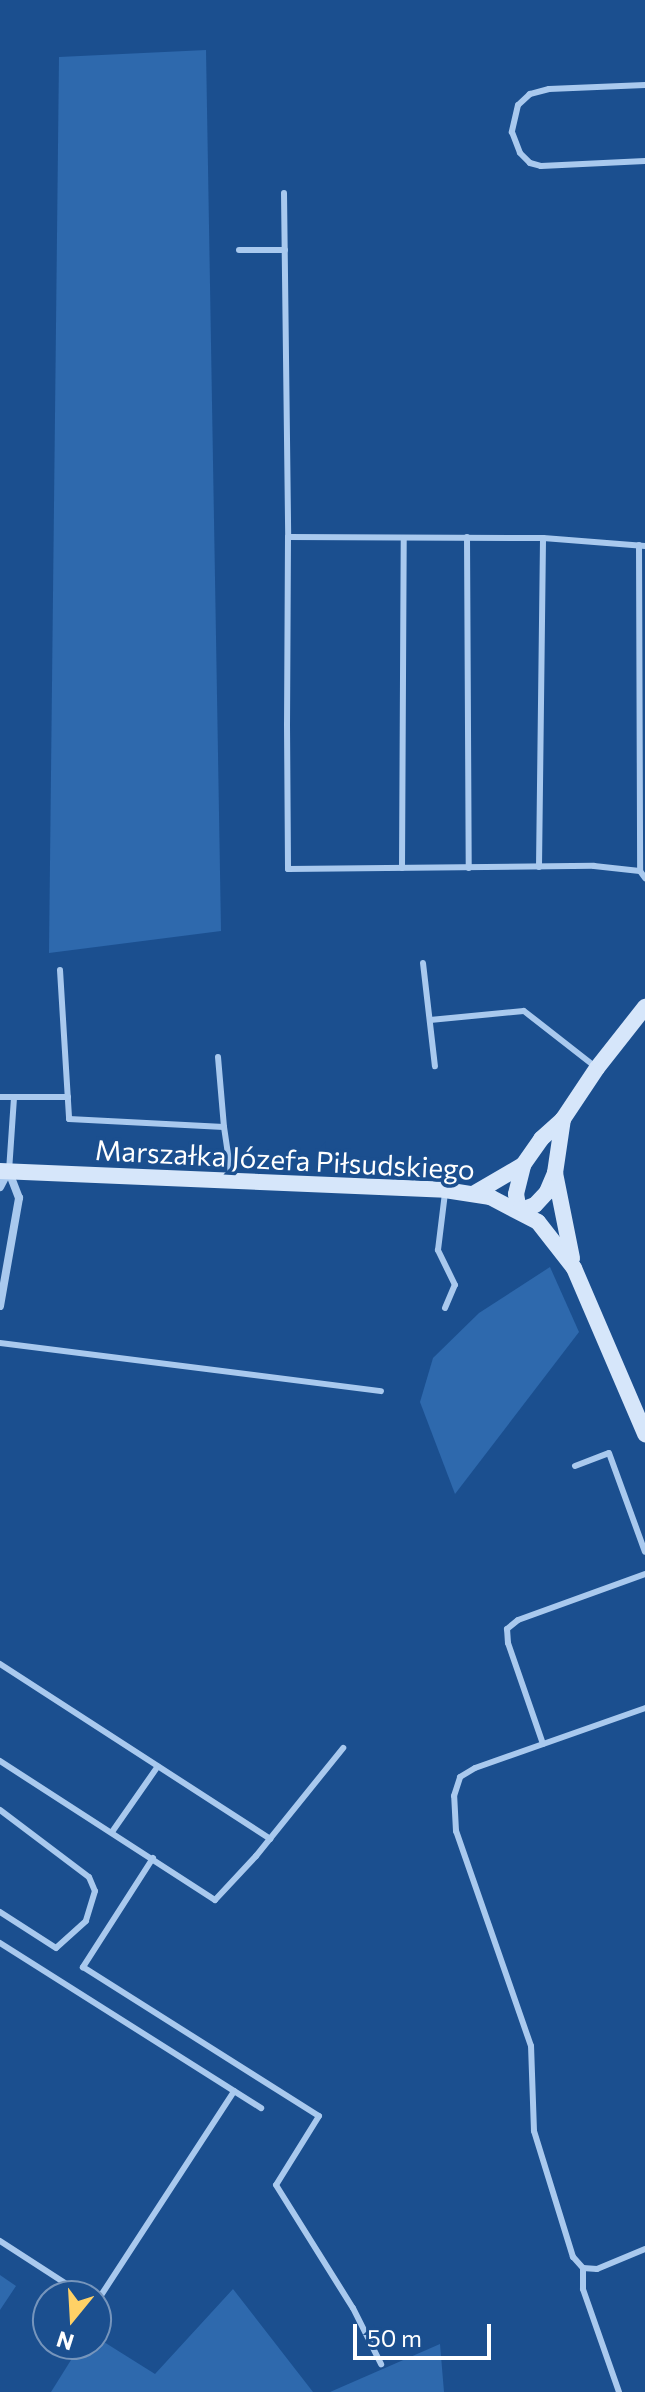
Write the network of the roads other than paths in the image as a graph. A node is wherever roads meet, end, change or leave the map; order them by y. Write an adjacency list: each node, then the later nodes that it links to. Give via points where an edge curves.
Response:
1 (645, 85): 2 (lane, via 530,94 518,105 512,132 520,153 541,166)
2 (645, 161)
3 (284, 193): 5 (lane)
4 (239, 250): 5 (lane)
5 (285, 250): 6 (lane)
6 (288, 537): 8 (lane); 12 (lane, via 288,869)
7 (467, 537): 8 (lane); 9 (lane); 13 (lane)
8 (404, 538): 12 (lane)
9 (543, 538): 10 (lane); 11 (lane)
10 (642, 546): 14 (lane)
11 (539, 867): 13 (lane); 14 (lane)
12 (402, 868): 13 (lane)
13 (469, 868)
14 (640, 871): 15 (lane)
15 (645, 878)
16 (423, 963): 19 (lane)
17 (60, 970): 25 (lane)
18 (645, 1007): 22 (main road)
19 (430, 1020): 21 (lane); 22 (lane, via 524,1011)
20 (218, 1057): 27 (lane)
21 (435, 1066)
22 (597, 1068): 26 (main road)
23 (0, 1097): 24 (lane)
24 (14, 1097): 25 (lane); 29 (lane)
25 (68, 1097): 27 (lane, via 69,1119)
26 (563, 1119): 28 (main road); 30 (main road)
27 (224, 1127): 31 (lane)
28 (523, 1165): 34 (main road); 35 (main road, via 516,1194)
29 (11, 1171): 31 (main road, Marszałka Józefa Piłsudskiego); 32 (street); 37 (street, via 19,1198)
30 (555, 1173): 35 (main road, via 535,1205); 36 (main road)
31 (232, 1181): 33 (main road, Marszałka Józefa Piłsudskiego)
32 (0, 1187)
33 (445, 1190): 34 (main road, Marszałka Józefa Piłsudskiego); 38 (lane, via 438,1250 455,1285)
34 (475, 1193): 35 (main road, Marszałka Józefa Piłsudskiego)
35 (519, 1211): 36 (main road, Marszałka Józefa Piłsudskiego, via 549,1232)
36 (574, 1268): 41 (main road, Marszałka Józefa Piłsudskiego)
37 (0, 1306)
38 (445, 1308)
39 (0, 1343): 40 (lane)
40 (381, 1391)
41 (645, 1434)
42 (575, 1466): 43 (lane, via 609,1453)
43 (645, 1552)
44 (645, 1574): 47 (lane, via 518,1620 507,1629)
45 (0, 1664): 50 (lane)
46 (645, 1708): 47 (lane)
47 (543, 1744): 61 (lane, via 460,1777 454,1796 456,1831 531,2046 534,2131 573,2257)
48 (343, 1748): 53 (lane)
49 (0, 1761): 52 (lane)
50 (158, 1766): 52 (lane); 53 (lane)
51 (0, 1810): 55 (lane, via 89,1877 95,1891 86,1921 56,1948)
52 (112, 1832): 54 (lane)
53 (270, 1839): 54 (lane, via 215,1900)
54 (153, 1858): 64 (lane, via 83,1967 319,2116 276,2185 353,2308)
55 (0, 1912)
56 (0, 1943): 57 (lane)
57 (234, 2091): 58 (lane); 63 (lane)
58 (261, 2108)
59 (0, 2241): 62 (lane)
60 (645, 2249): 61 (lane, via 597,2269)
61 (583, 2268): 65 (lane, via 583,2289)
62 (60, 2280)
63 (111, 2280)
64 (381, 2364)
65 (619, 2392)

